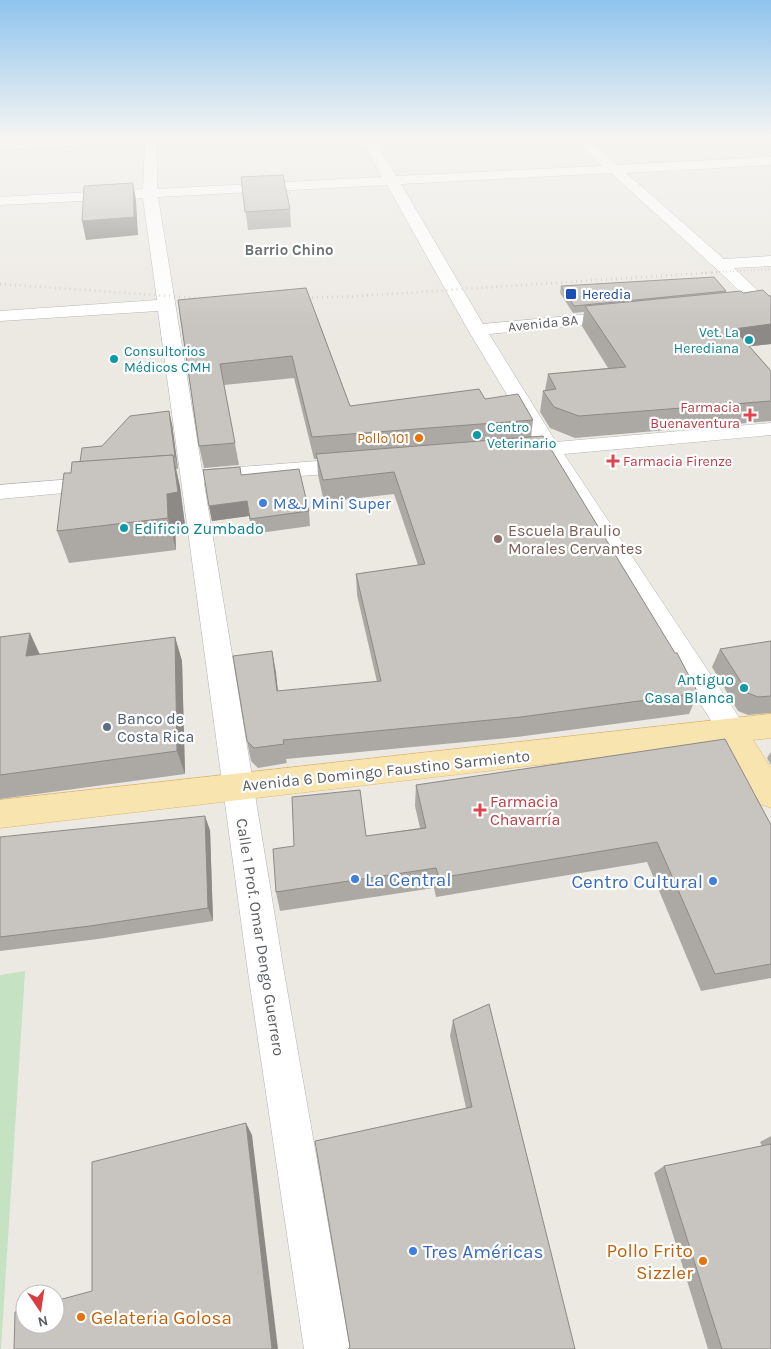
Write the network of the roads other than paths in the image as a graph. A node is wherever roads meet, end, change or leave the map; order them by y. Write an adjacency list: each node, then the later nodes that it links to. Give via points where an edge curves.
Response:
1 (151, 201): 7 (street, Calle 1 Prof. Omar Dengo Guerrero)
2 (403, 201): 11 (street)
3 (649, 201): 5 (street)
4 (771, 261): 5 (street)
5 (719, 264): 8 (street)
6 (739, 304): 8 (street)
7 (166, 305): 10 (street); 16 (street, Calle 1 Prof. Omar Dengo Guerrero)
8 (765, 308)
9 (632, 314): 11 (street, Avenida 8A)
10 (0, 316)
11 (477, 330): 13 (street)
12 (771, 429): 13 (street)
13 (550, 449): 14 (street); 20 (street)
14 (491, 454)
15 (372, 463): 16 (street)
16 (182, 478): 21 (street, Calle 1 Prof. Omar Dengo Guerrero)
17 (115, 483): 18 (street)
18 (0, 492)
19 (771, 726): 20 (main road, Avenida 6 Domingo Faustino Sarmiento)
20 (732, 730): 21 (main road, Avenida 6 Domingo Faustino Sarmiento); 22 (main road)
21 (238, 787): 23 (main road, Avenida 6 Domingo Faustino Sarmiento); 24 (street, Calle 1 Prof. Omar Dengo Guerrero)
22 (771, 795)
23 (0, 814)
24 (327, 1349)

